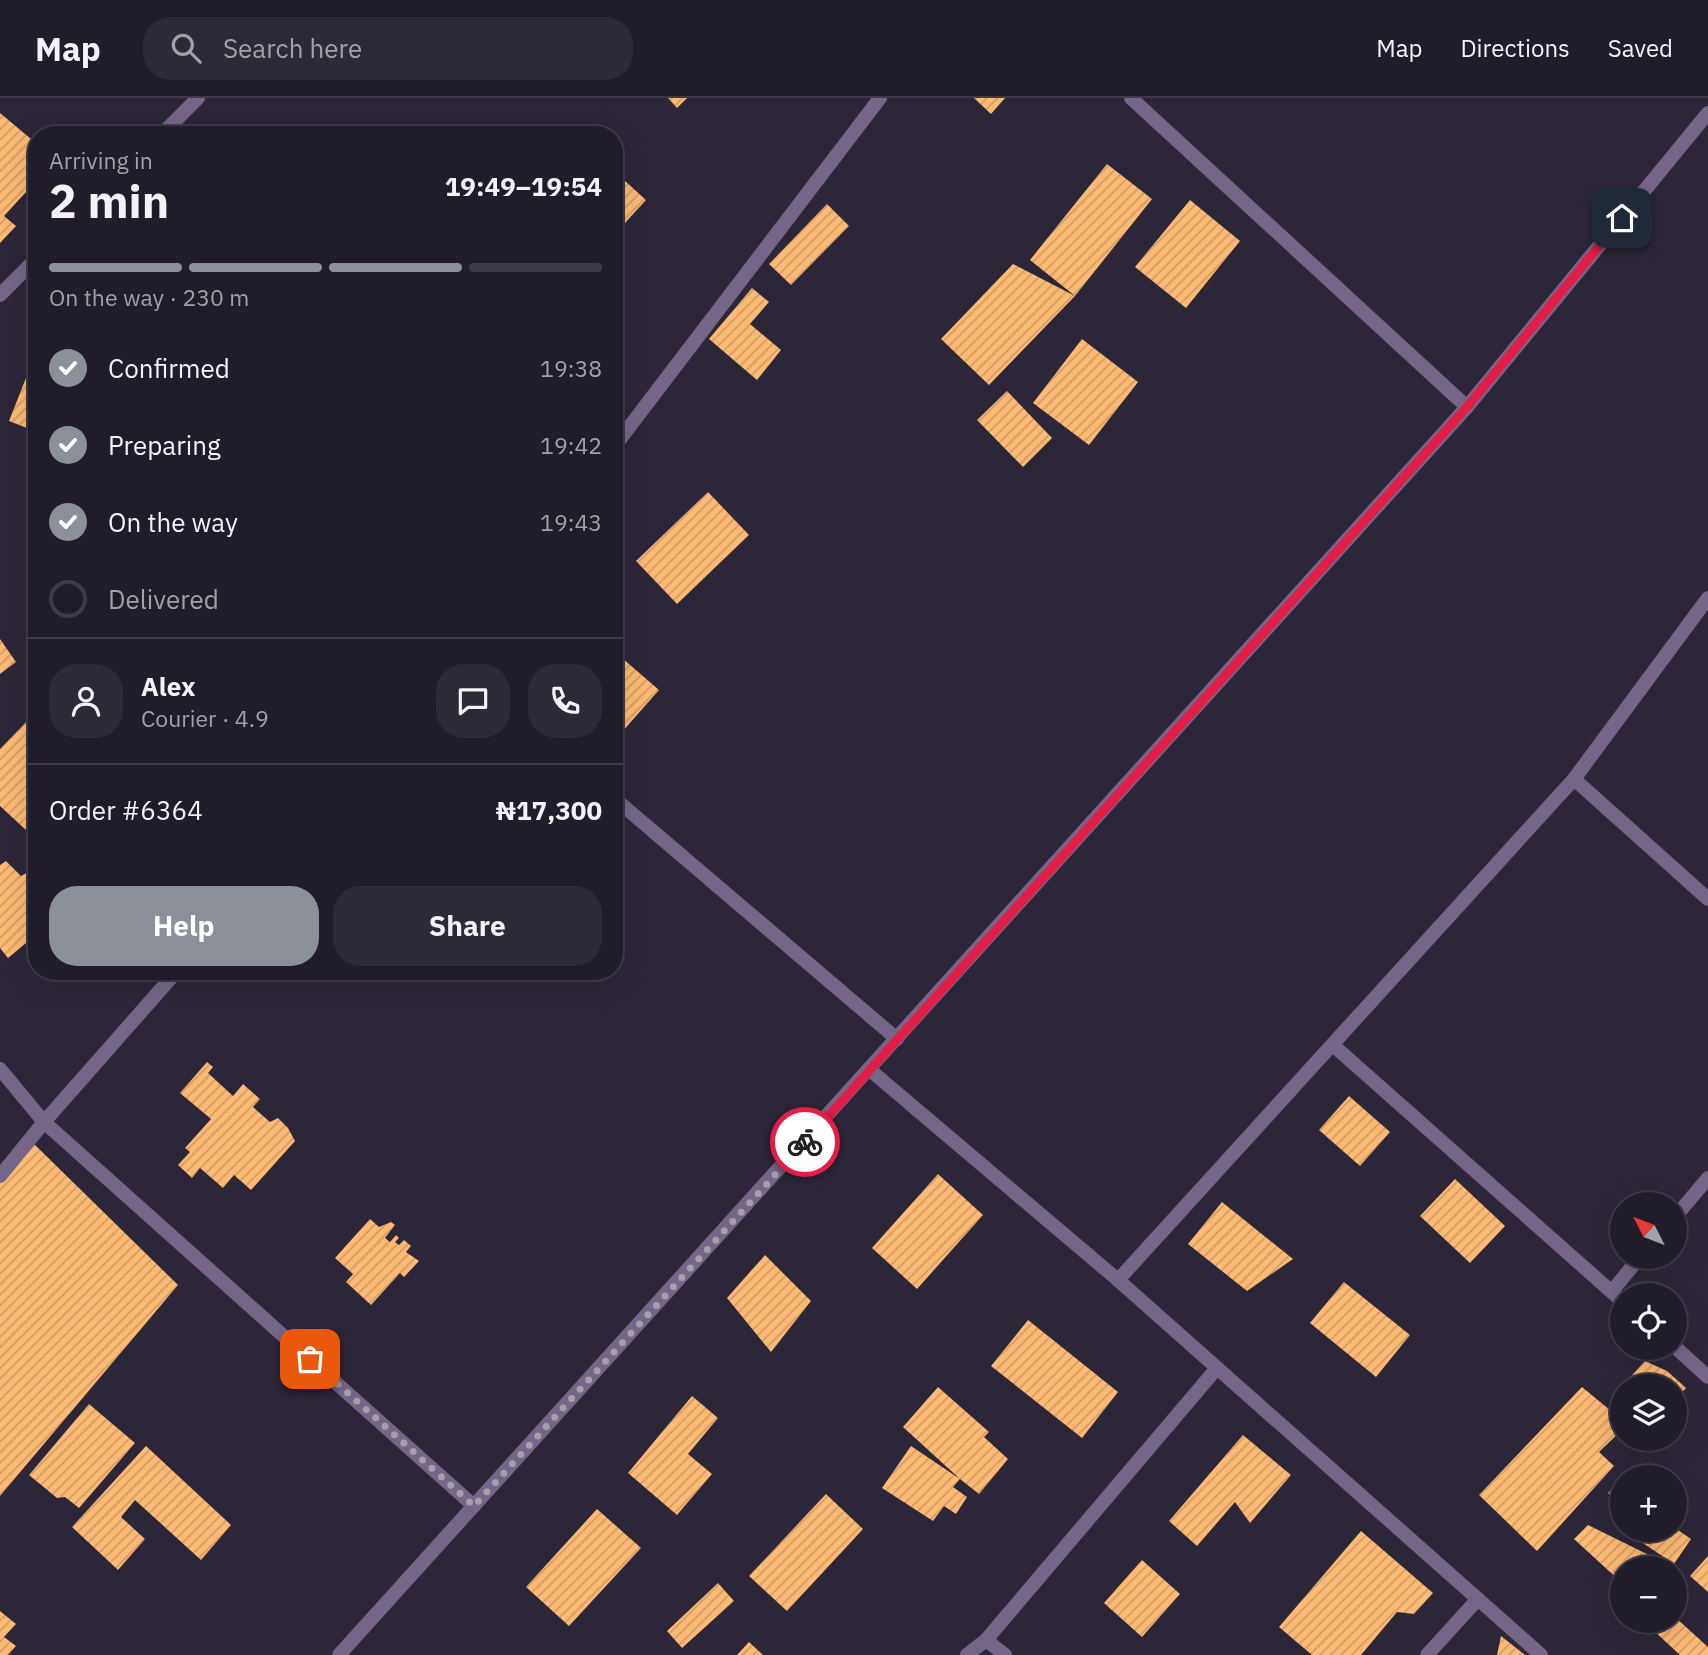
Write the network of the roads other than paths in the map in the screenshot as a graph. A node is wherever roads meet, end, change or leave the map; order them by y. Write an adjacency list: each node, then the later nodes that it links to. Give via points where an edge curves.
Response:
1 (198, 98): 5 (street)
2 (880, 98): 9 (street)
3 (1131, 98): 8 (street)
4 (1708, 113): 8 (street)
5 (170, 126)
6 (28, 267): 7 (street)
7 (0, 295)
8 (1467, 407): 15 (street)
9 (623, 435)
10 (1708, 598): 11 (street)
11 (1574, 779): 13 (street); 16 (street)
12 (623, 806): 15 (street)
13 (1708, 899)
14 (169, 980): 19 (street)
15 (897, 1039): 18 (street)
16 (1334, 1046): 23 (street); 24 (street)
17 (0, 1069): 19 (street)
18 (870, 1070): 23 (street); 28 (street)
19 (44, 1122): 20 (street); 28 (street)
20 (0, 1176)
21 (1708, 1178): 22 (street)
22 (1687, 1203)
23 (1118, 1280): 26 (street)
24 (1610, 1290)
25 (1687, 1358): 27 (street)
26 (1217, 1368): 29 (street); 30 (street)
27 (1708, 1377)
28 (474, 1506): 31 (street)
29 (1478, 1599): 34 (street); 35 (street)
30 (986, 1640): 32 (street); 33 (street)
31 (339, 1655)
32 (967, 1655)
33 (1005, 1655)
34 (1427, 1655)
35 (1541, 1655)

